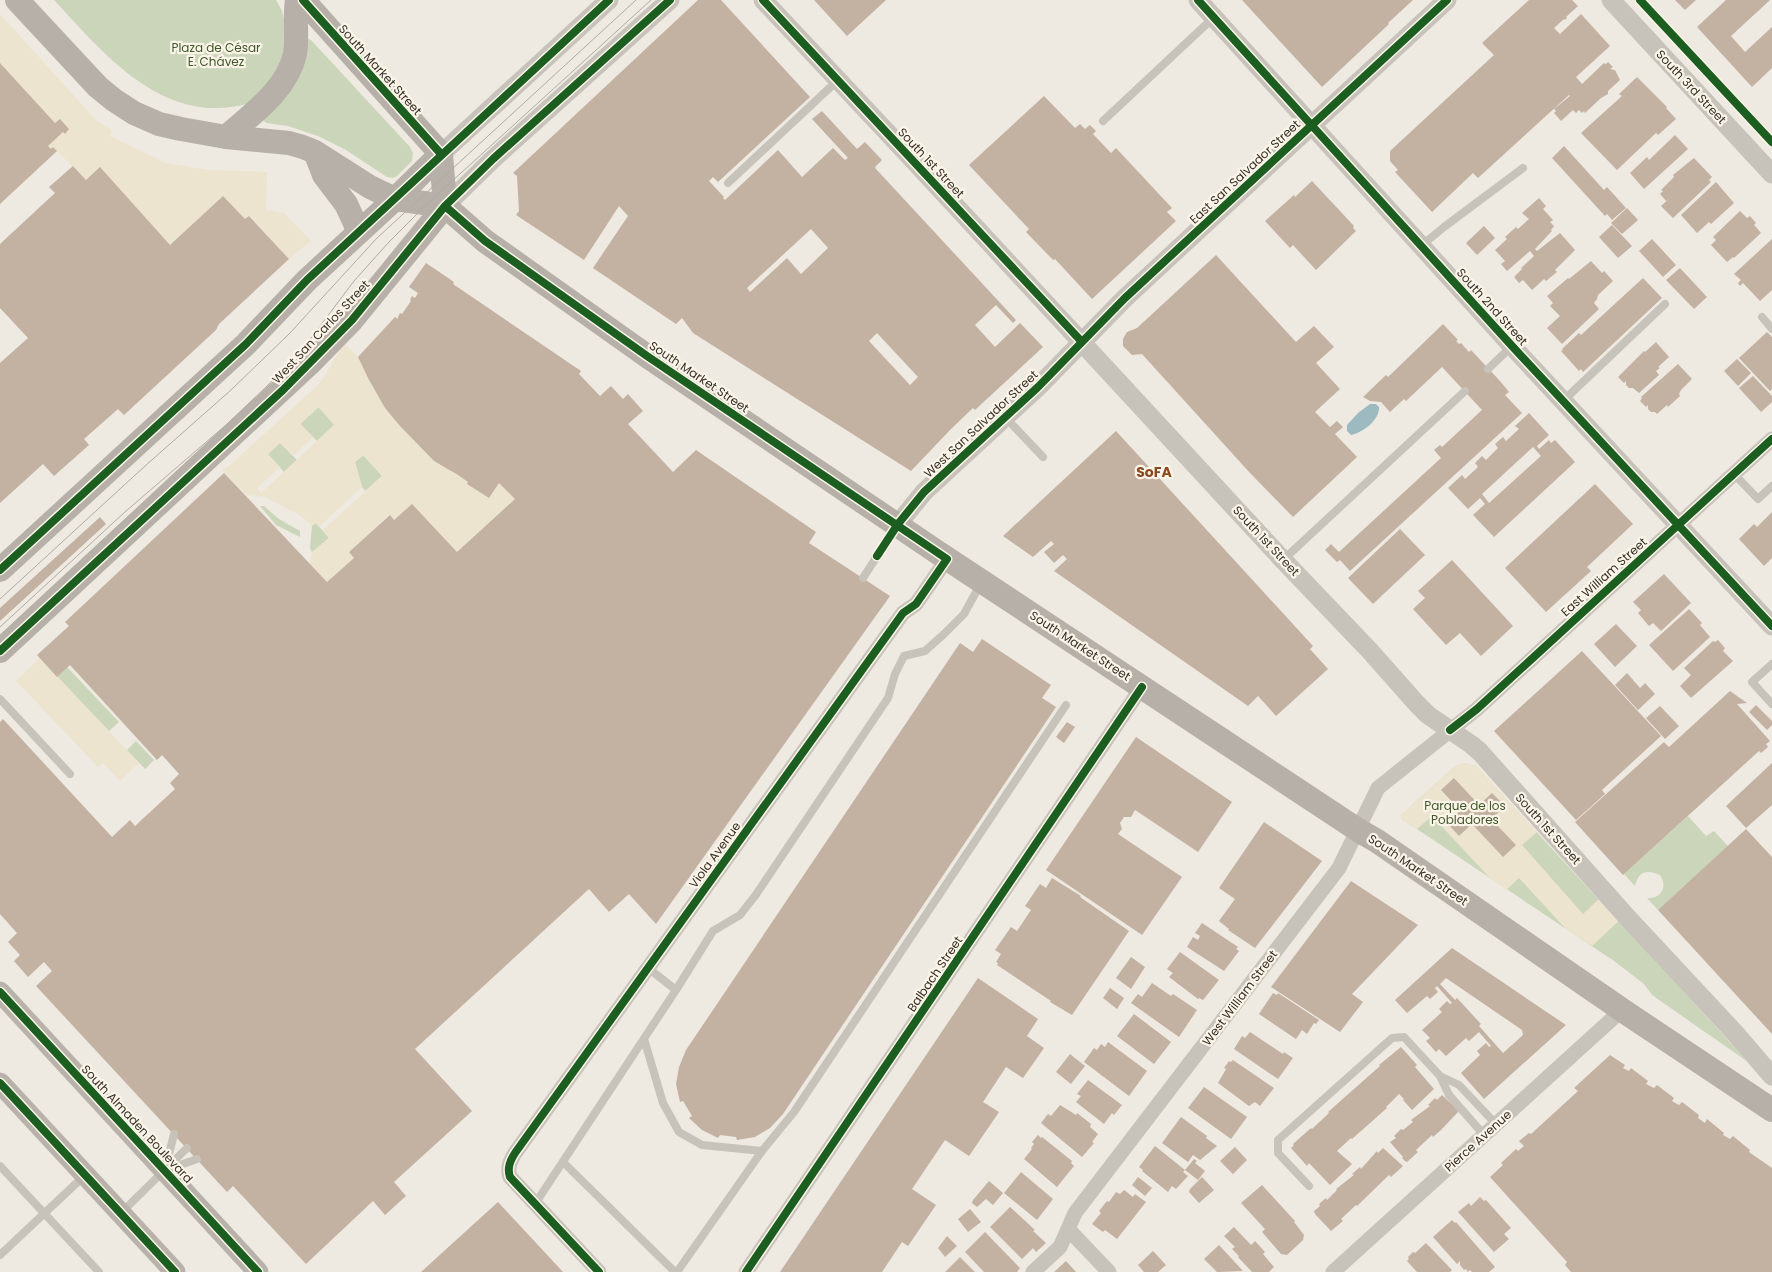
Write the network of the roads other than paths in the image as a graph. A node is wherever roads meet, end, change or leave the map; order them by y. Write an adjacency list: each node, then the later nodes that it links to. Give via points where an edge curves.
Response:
1 (17, 0): 14 (main road, via 114,100 159,124)
2 (297, 0): 14 (main road, via 295,55 290,69 254,114)
3 (303, 0): 16 (main road, South Market Street)
4 (609, 0): 16 (street)
5 (670, 0): 21 (street, West San Carlos Street)
6 (763, 0): 11 (street, South 1st Street)
7 (1198, 0): 10 (street, South 2nd Street)
8 (1447, 0): 13 (street, East San Salvador Street)
9 (1611, 0): 18 (street, South 3rd Street)
10 (1213, 17): 12 (lane); 13 (street, South 2nd Street)
11 (839, 80): 19 (lane); 27 (street, South 1st Street)
12 (1103, 121)
13 (1311, 126): 23 (street, South 2nd Street); 27 (street, East San Salvador Street, via 1125,298)
14 (226, 137): 15 (main road, via 290,144)
15 (315, 152): 20 (main road); 22 (main road, via 324,175 346,204)
16 (441, 154): 20 (main road); 21 (main road)
17 (1523, 168): 23 (lane)
18 (1772, 174)
19 (728, 183)
20 (395, 199): 21 (main road); 22 (main road)
21 (446, 206): 37 (main road, South Market Street, via 485,241 647,356); 45 (main road, West San Carlos Street, via 352,320 309,364)
22 (359, 232): 41 (main road, via 306,280 239,350)
23 (1421, 246): 28 (street, South 2nd Street)
24 (1666, 304): 31 (lane)
25 (1762, 317): 26 (lane)
26 (1772, 329)
27 (1082, 342): 32 (street, West San Salvador Street); 40 (street, South 1st Street)
28 (1512, 346): 29 (lane); 31 (street, South 2nd Street)
29 (1488, 369)
30 (1464, 391): 40 (lane)
31 (1563, 401): 38 (street, South 2nd Street)
32 (1005, 417): 34 (lane); 37 (street, West San Salvador Street, via 924,492)
33 (1772, 439): 35 (street, East William Street)
34 (1044, 457)
35 (1734, 474): 36 (lane, via 1758,499); 38 (street, East William Street)
36 (1772, 486)
37 (898, 524): 39 (main road, South Market Street); 42 (lane)
38 (1678, 525): 44 (street, South 2nd Street); 51 (street, East William Street)
39 (948, 559): 43 (main road, South Market Street); 54 (street, Viola Avenue, via 916,604 903,613)
40 (1283, 560): 51 (street, South 1st Street, via 1428,716)
41 (0, 570)
42 (863, 578)
43 (982, 582): 47 (main road, South Market Street); 55 (lane, via 964,614 925,651 904,656 888,698 755,896 740,915 713,931)
44 (1772, 626)
45 (0, 651)
46 (1772, 664): 49 (lane, via 1752,682)
47 (1142, 687): 53 (main road, South Market Street); 86 (street, Balbach Street)
48 (0, 699): 52 (lane)
49 (1772, 704)
50 (1066, 705): 69 (lane, via 794,1112)
51 (1450, 730): 53 (street, West William Street, via 1378,788); 60 (street, South 1st Street, via 1480,752)
52 (70, 774)
53 (1358, 830): 57 (main road, South Market Street); 79 (street, West William Street, via 1338,868 1076,1213)
54 (648, 968): 55 (lane); 76 (street, Viola Avenue, via 515,1153 508,1171 510,1178)
55 (676, 990): 58 (lane)
56 (0, 992): 73 (main road, South Almaden Boulevard)
57 (1622, 1010): 61 (main road, South Market Street); 65 (street, Pierce Avenue)
58 (644, 1039): 69 (lane, via 663,1103 679,1132 702,1145); 71 (lane)
59 (1440, 1076): 65 (lane, via 1459,1084); 67 (lane, via 1449,1095); 75 (lane, via 1404,1037 1392,1038 1278,1140 1278,1153)
60 (1772, 1076)
61 (1728, 1081): 63 (street); 64 (main road, South Market Street)
62 (0, 1083): 74 (main road)
63 (1772, 1098)
64 (1772, 1110)
65 (1496, 1124): 67 (street, Pierce Avenue)
66 (174, 1134): 73 (lane)
67 (1484, 1135): 89 (street, Pierce Avenue)
68 (187, 1148): 73 (lane)
69 (762, 1151): 85 (lane)
70 (197, 1159): 73 (lane)
71 (563, 1162): 76 (lane); 85 (lane)
72 (0, 1166): 77 (lane)
73 (164, 1170): 78 (lane); 83 (main road, South Almaden Boulevard)
74 (86, 1175): 77 (lane); 78 (main road)
75 (1309, 1186)
76 (535, 1204): 84 (street)
77 (44, 1213): 80 (lane); 81 (lane)
78 (120, 1213): 82 (main road)
79 (1068, 1230): 87 (street, West William Street, via 1060,1247); 88 (street)
80 (0, 1255)
81 (99, 1272)
82 (175, 1272)
83 (258, 1272)
84 (599, 1272)
85 (676, 1272)
86 (746, 1272)
87 (1033, 1272)
88 (1110, 1272)
89 (1333, 1272)

